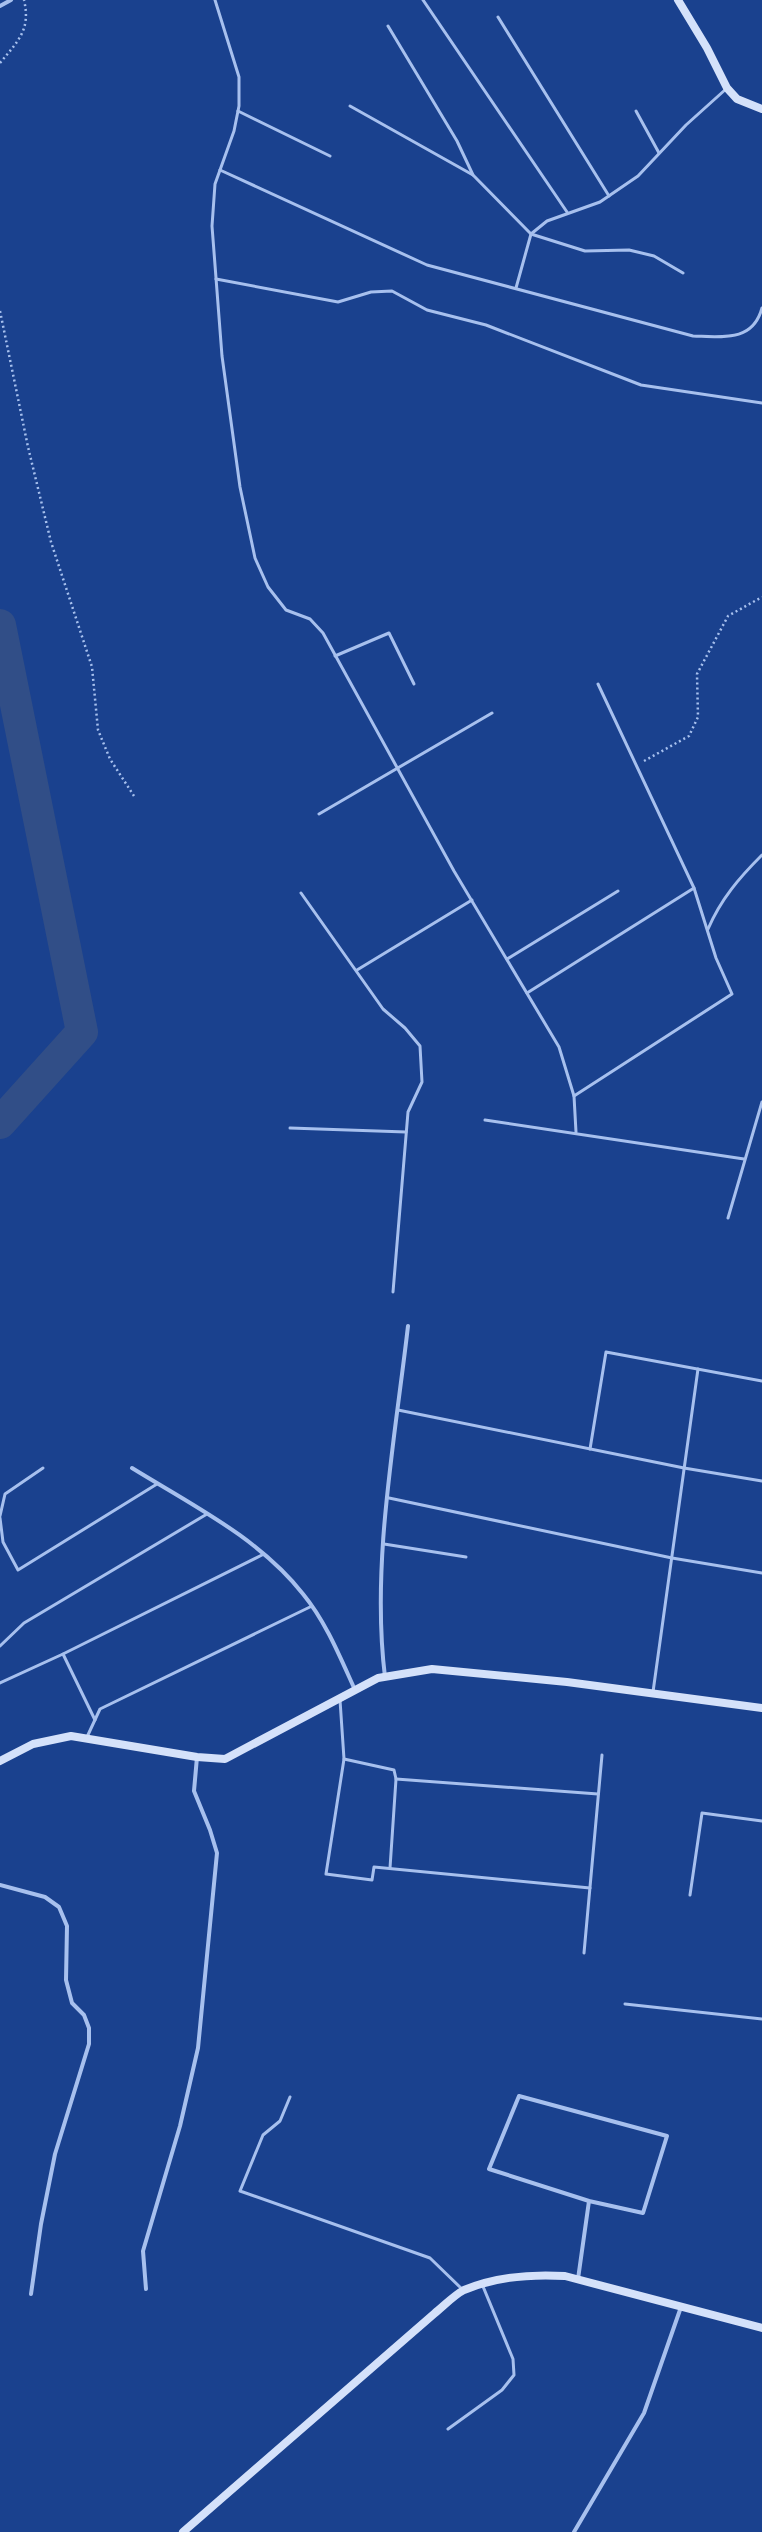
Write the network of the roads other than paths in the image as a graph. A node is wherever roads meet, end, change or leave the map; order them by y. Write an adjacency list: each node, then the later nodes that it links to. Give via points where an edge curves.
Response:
1 (11, 0): 5 (street)
2 (215, 0): 12 (lane, via 239,77)
3 (423, 0): 18 (lane)
4 (678, 0): 8 (street)
5 (0, 6)
6 (498, 17): 17 (lane)
7 (388, 26): 16 (lane, via 457,141)
8 (727, 88): 10 (street, via 737,99); 13 (lane)
9 (350, 106): 16 (lane)
10 (762, 109)
11 (636, 110): 13 (lane)
12 (238, 111): 14 (lane); 15 (lane)
13 (659, 153): 17 (lane, via 638,176)
14 (330, 156)
15 (220, 170): 21 (lane, via 215,184 212,226); 22 (lane, via 427,265)
16 (473, 175): 19 (lane)
17 (609, 196): 18 (lane, via 600,202)
18 (567, 212): 19 (lane, via 547,221)
19 (531, 234): 20 (lane, via 585,251 629,250 654,256); 22 (lane)
20 (683, 273)
21 (216, 279): 24 (lane, via 338,302 371,292 392,291 427,310 486,325 641,385); 25 (lane, via 222,356 240,487 255,558 268,587 286,610 310,619 323,633)
22 (516, 288): 23 (lane, via 694,336 726,337 749,331 758,321)
23 (762, 308)
24 (762, 403)
25 (336, 656): 26 (lane, via 389,633); 29 (lane)
26 (414, 684)
27 (598, 684): 32 (lane)
28 (492, 712): 29 (lane)
29 (398, 768): 30 (lane); 35 (lane)
30 (319, 814)
31 (762, 855): 36 (lane, via 718,906)
32 (694, 888): 36 (lane); 39 (lane)
33 (618, 891): 37 (lane)
34 (301, 893): 38 (lane)
35 (472, 900): 37 (lane); 38 (lane)
36 (708, 929): 40 (lane, via 716,958 732,994)
37 (507, 959): 39 (lane)
38 (357, 970): 44 (lane, via 383,1009 405,1028 420,1046 422,1082 408,1112)
39 (527, 993): 40 (lane, via 559,1046)
40 (574, 1096): 45 (lane)
41 (762, 1102): 46 (lane)
42 (485, 1120): 45 (lane)
43 (290, 1128): 44 (lane)
44 (406, 1132): 48 (lane)
45 (576, 1132): 46 (lane)
46 (744, 1159): 47 (lane)
47 (728, 1218)
48 (393, 1292)
49 (408, 1326): 52 (street)
50 (698, 1369): 51 (lane); 53 (lane, via 606,1352); 56 (lane)
51 (762, 1381)
52 (398, 1410): 53 (lane); 59 (street)
53 (590, 1449): 56 (lane)
54 (43, 1468): 61 (lane, via 5,1494)
55 (132, 1468): 58 (street)
56 (684, 1468): 57 (lane); 65 (lane)
57 (762, 1482)
58 (158, 1484): 60 (street); 61 (lane, via 18,1570 3,1542)
59 (388, 1498): 62 (street); 65 (lane)
60 (207, 1514): 63 (street); 68 (lane, via 24,1624)
61 (0, 1517)
62 (384, 1544): 64 (lane); 70 (street, via 380,1636)
63 (265, 1553): 67 (street); 69 (lane)
64 (466, 1557)
65 (672, 1558): 66 (lane); 73 (lane)
66 (762, 1573)
67 (312, 1606): 72 (street, via 325,1626); 76 (lane, via 100,1709)
68 (0, 1646)
69 (63, 1654): 71 (lane); 76 (lane)
70 (385, 1677): 72 (street); 73 (street, via 432,1669)
71 (0, 1683)
72 (355, 1690): 74 (street)
73 (652, 1693): 75 (street)
74 (340, 1698): 79 (street, via 224,1759); 80 (lane)
75 (762, 1708)
76 (95, 1720): 77 (lane)
77 (86, 1739): 79 (street); 81 (street, via 71,1736 33,1744)
78 (602, 1755): 83 (lane)
79 (197, 1757): 96 (street, via 194,1791 217,1853 198,2048 180,2126 143,2251)
80 (344, 1759): 82 (lane, via 394,1770); 85 (lane, via 326,1874 372,1880 374,1867)
81 (0, 1761)
82 (396, 1779): 83 (lane); 85 (lane)
83 (598, 1794): 87 (lane)
84 (762, 1821): 88 (lane, via 702,1813)
85 (390, 1868): 87 (lane)
86 (0, 1885): 98 (street, via 45,1897 59,1907 67,1926 66,1980 72,2003 84,2015 89,2028 89,2044 55,2154)
87 (590, 1888): 89 (lane)
88 (690, 1895)
89 (584, 1954)
90 (625, 2004): 91 (lane)
91 (762, 2019)
92 (290, 2097): 97 (lane, via 280,2121 263,2135 240,2191 430,2258)
93 (589, 2201): 93 (street, via 643,2213 667,2136 518,2096 489,2169); 94 (street)
94 (578, 2280): 95 (street, via 533,2274); 99 (street)
95 (482, 2284): 97 (street); 101 (lane, via 513,2359 514,2375 502,2390)
96 (146, 2288)
97 (463, 2291): 102 (street)
98 (31, 2294)
99 (682, 2307): 100 (street); 103 (street, via 644,2413)
100 (762, 2328)
101 (448, 2429)
102 (183, 2532)
103 (574, 2532)

